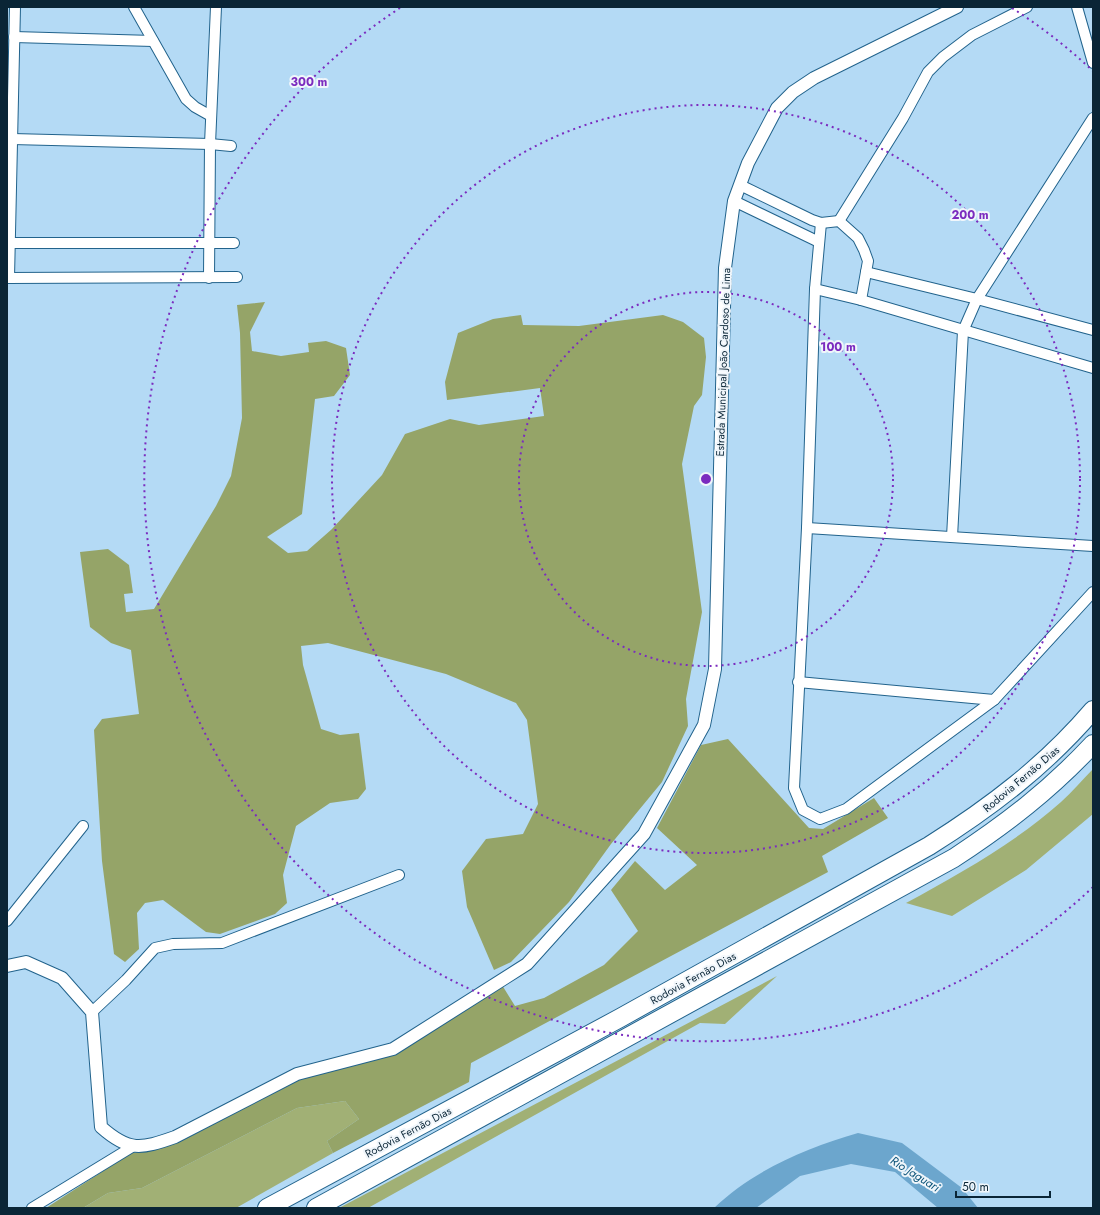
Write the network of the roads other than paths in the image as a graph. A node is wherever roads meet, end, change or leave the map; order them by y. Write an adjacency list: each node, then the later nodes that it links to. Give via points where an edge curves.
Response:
1 (15, 7): 7 (street)
2 (134, 7): 8 (street)
3 (216, 7): 10 (street)
4 (957, 7): 15 (street, Estrada Municipal João Cardoso de Lima, via 814,78 793,92 777,108 748,163)
5 (1027, 7): 17 (street, via 972,35 928,72 903,118)
6 (1077, 7): 9 (street)
7 (14, 37): 8 (street); 12 (street)
8 (153, 41): 10 (street, via 186,99)
9 (1093, 63)
10 (211, 116): 13 (street)
11 (1093, 118): 28 (street)
12 (12, 139): 13 (street); 20 (street)
13 (210, 144): 14 (street); 21 (street)
14 (231, 146)
15 (740, 185): 16 (street, Estrada Municipal João Cardoso de Lima); 18 (street)
16 (734, 201): 19 (street); 46 (street, Estrada Municipal João Cardoso de Lima, via 725,268 715,669 704,725 644,834 527,964 393,1049 296,1074 175,1137 156,1144)
17 (839, 221): 18 (street); 23 (street, via 858,238 868,261)
18 (822, 223): 19 (street)
19 (819, 242): 27 (street)
20 (8, 243): 21 (street); 25 (street)
21 (209, 243): 22 (street); 26 (street)
22 (234, 243)
23 (866, 272): 28 (street); 29 (street)
24 (237, 277): 26 (street)
25 (8, 278): 26 (street)
26 (209, 278)
27 (815, 289): 29 (street); 33 (street)
28 (977, 299): 30 (street); 31 (street)
29 (861, 300): 31 (street)
30 (1093, 330)
31 (963, 331): 32 (street); 34 (street)
32 (1093, 368)
33 (807, 528): 34 (street); 37 (street)
34 (952, 537): 35 (street)
35 (1093, 546)
36 (1093, 592): 38 (street)
37 (798, 682): 38 (street); 38 (street, via 794,788 804,810 820,819 846,809)
38 (994, 700)
39 (1093, 710): 48 (highway, Rodovia Fernão Dias, via 1069,739 1013,789 975,818 929,846 634,1010)
40 (1093, 744): 49 (highway, Rodovia Fernão Dias, via 1041,796 954,858)
41 (83, 826): 43 (street)
42 (399, 875): 45 (street, via 222,943 173,944 155,948)
43 (7, 921)
44 (7, 966): 45 (street, via 26,962 62,978)
45 (92, 1012): 46 (street, via 101,1126 116,1140)
46 (132, 1147): 47 (street)
47 (32, 1208)
48 (267, 1208)
49 (316, 1208)

